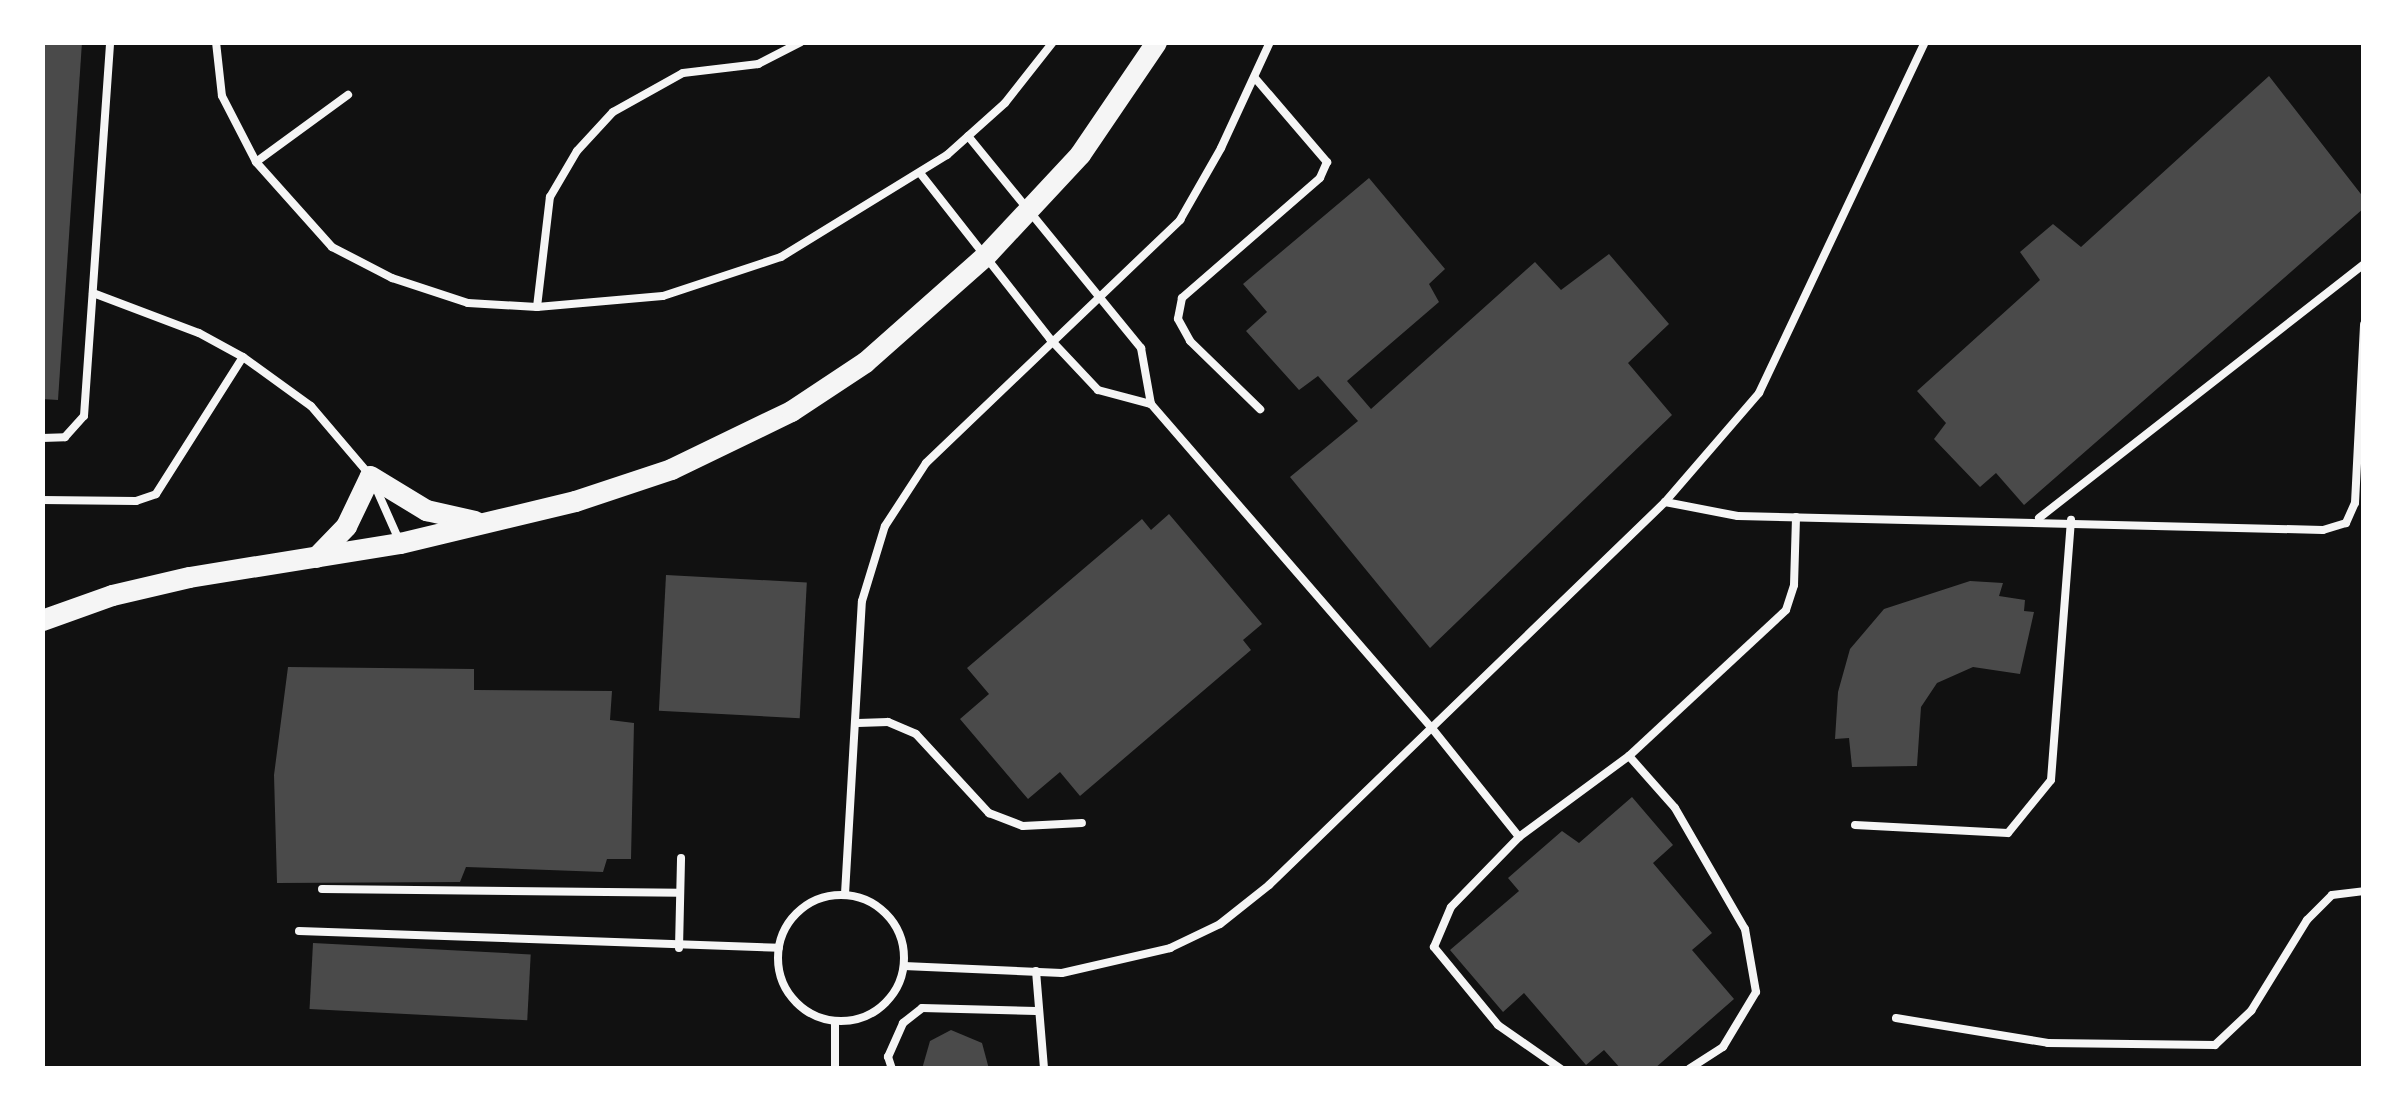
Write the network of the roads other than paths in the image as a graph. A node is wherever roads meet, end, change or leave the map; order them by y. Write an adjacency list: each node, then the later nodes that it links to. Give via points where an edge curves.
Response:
1 (110, 42): 16 (lane)
2 (216, 42): 11 (lane, via 222,96)
3 (801, 42): 18 (lane, via 758,64 683,73 613,112 550,197)
4 (1054, 42): 10 (lane)
5 (1156, 42): 13 (street, via 1080,154)
6 (1270, 42): 8 (lane)
7 (1925, 42): 27 (lane, via 1759,393)
8 (1255, 77): 17 (lane, via 1180,220); 23 (lane, via 1327,162 1319,178 1182,298 1178,319)
9 (348, 95): 11 (lane)
10 (968, 136): 12 (lane); 13 (lane)
11 (256, 162): 18 (lane, via 332,247 372,268 468,303)
12 (920, 173): 14 (lane); 18 (lane, via 781,256 663,296)
13 (1030, 210): 14 (street); 17 (lane)
14 (985, 256): 20 (lane); 31 (street, via 866,362 790,411 671,469)
15 (2364, 264): 29 (lane)
16 (94, 293): 21 (lane); 24 (lane, via 84,416 65,437)
17 (1097, 295): 20 (lane); 22 (lane, via 1141,348)
18 (537, 308)
19 (2364, 324): 30 (lane, via 2355,502 2346,523 2324,530)
20 (1050, 339): 22 (lane, via 1098,390); 35 (lane, via 926,463 884,526 862,602)
21 (243, 357): 25 (lane, via 311,406); 26 (lane, via 155,494)
22 (1151, 404): 36 (lane)
23 (1260, 409)
24 (42, 438)
25 (370, 476): 31 (street, via 426,510); 32 (lane); 33 (street, via 346,526)
26 (42, 500)
27 (1665, 502): 28 (lane); 36 (lane)
28 (1796, 517): 29 (lane); 37 (lane, via 1786,610)
29 (2037, 519): 30 (lane)
30 (2071, 520): 39 (lane, via 2051,779 2008,833)
31 (487, 524): 32 (street)
32 (400, 543): 33 (street)
33 (315, 557): 34 (street, via 170,581)
34 (42, 620)
35 (858, 723): 38 (lane, via 888,722 916,734 989,813 1023,826); 45 (lane)
36 (1431, 727): 40 (lane); 50 (lane, via 1220,924 1122,962)
37 (1629, 756): 40 (lane); 58 (lane, via 1675,808 1745,929 1756,992 1723,1047)
38 (1082, 823)
39 (1855, 825)
40 (1519, 837): 57 (lane, via 1450,908 1434,947 1498,1025)
41 (681, 858): 44 (lane)
42 (322, 889): 44 (lane)
43 (2364, 891): 52 (lane, via 2332,895 2307,920 2251,1011 2215,1045 2048,1043)
44 (680, 893): 47 (lane)
45 (845, 894): 48 (lane, via 802,908); 49 (lane, via 865,899 896,926)
46 (299, 931): 47 (lane)
47 (679, 948): 48 (lane)
48 (778, 948): 53 (lane, via 785,988 798,1005)
49 (904, 966): 50 (lane); 53 (lane, via 873,1014)
50 (1036, 971): 51 (lane)
51 (1036, 1011): 55 (lane, via 922,1008 903,1024 888,1057); 56 (lane)
52 (1896, 1018)
53 (835, 1022): 54 (lane)
54 (835, 1069)
55 (892, 1069)
56 (1044, 1069)
57 (1561, 1069)
58 (1689, 1069)

